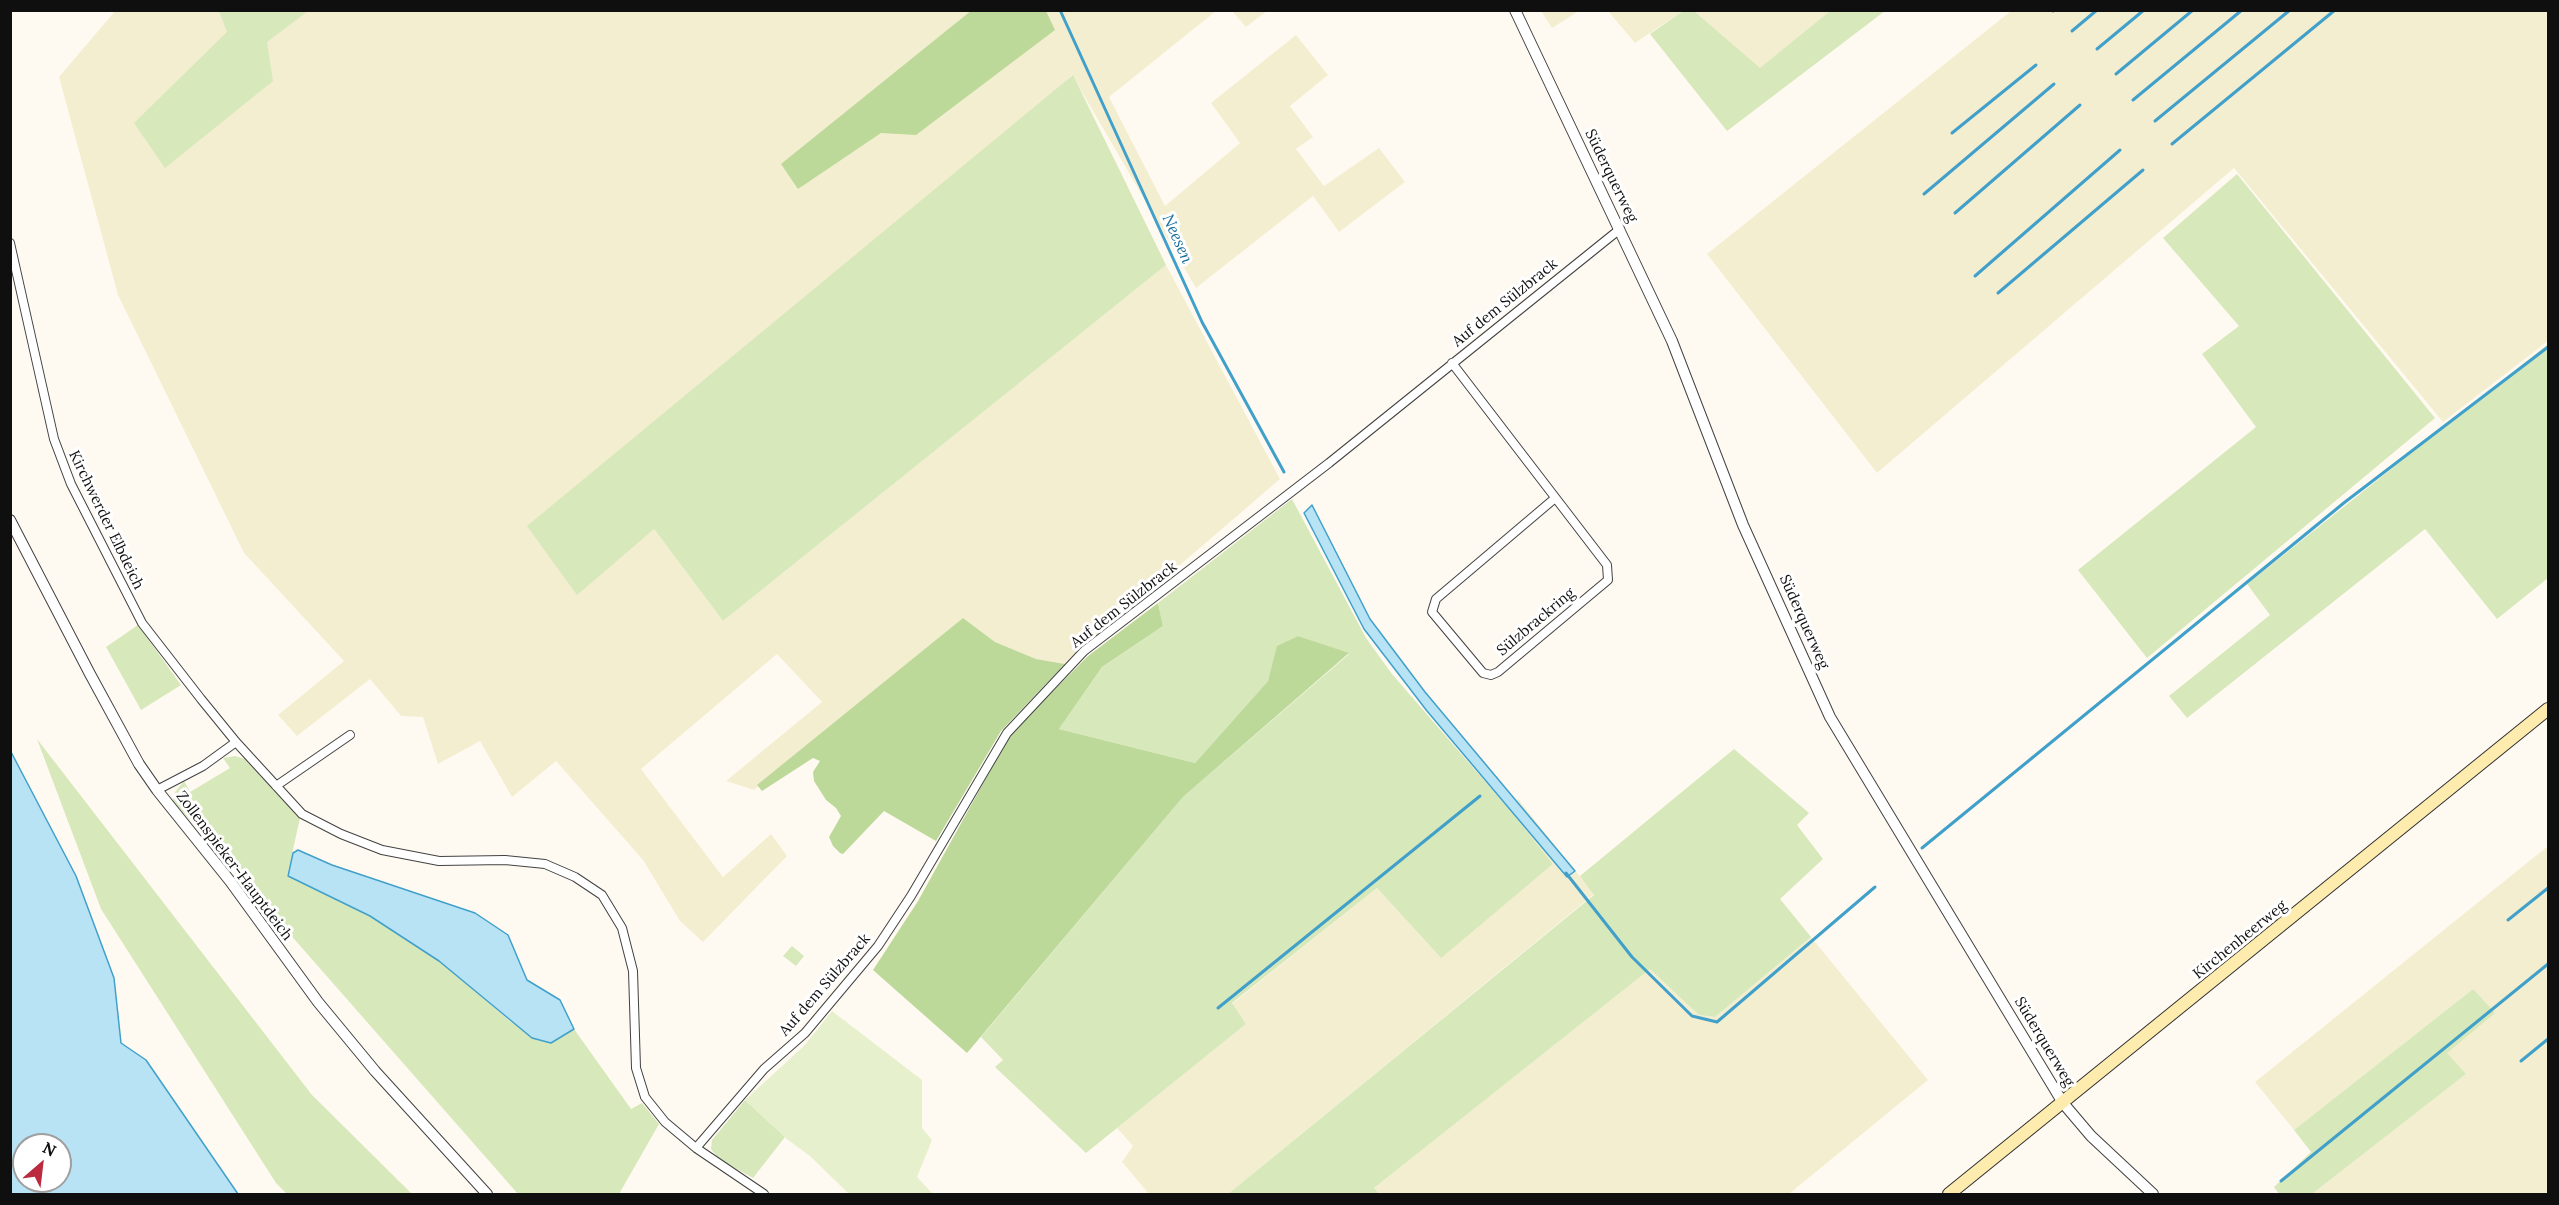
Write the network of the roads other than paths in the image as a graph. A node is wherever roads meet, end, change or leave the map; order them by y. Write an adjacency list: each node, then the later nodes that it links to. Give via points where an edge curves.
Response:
1 (1515, 10): 2 (street, Süderquerweg)
2 (1620, 229): 4 (street, Auf dem Sülzbrack); 12 (street, Süderquerweg, via 1672,341 1743,525 1830,717)
3 (10, 243): 9 (street, Kirchwerder Elbdeich, via 54,439 71,484 142,623)
4 (1452, 363): 5 (street, Sülzbrackring); 13 (street, Auf dem Sülzbrack, via 1084,651 1007,733 878,946 805,1033 764,1069)
5 (1554, 499): 5 (street, Sülzbrackring, via 1607,565 1608,580 1498,672 1483,673 1432,612 1436,599)
6 (10, 520): 11 (street, Zollenspieker-Hauptdeich, via 139,764)
7 (2548, 709): 12 (main road, Kirchenheerweg)
8 (350, 735): 10 (street)
9 (236, 742): 10 (street, Kirchwerder Elbdeich); 11 (street, via 203,766)
10 (276, 786): 13 (street, Kirchwerder Elbdeich, via 302,814 382,850 438,861 545,864 602,895 622,928 633,971 636,1068 645,1097 665,1122)
11 (157, 789): 14 (street, Zollenspieker-Hauptdeich, via 318,1002)
12 (2063, 1103): 16 (main road, Kirchenheerweg); 17 (street, Süderquerweg, via 2091,1136)
13 (696, 1148): 15 (street, Kirchwerder Elbdeich)
14 (487, 1194)
15 (764, 1194)
16 (1949, 1194)
17 (2153, 1194)

